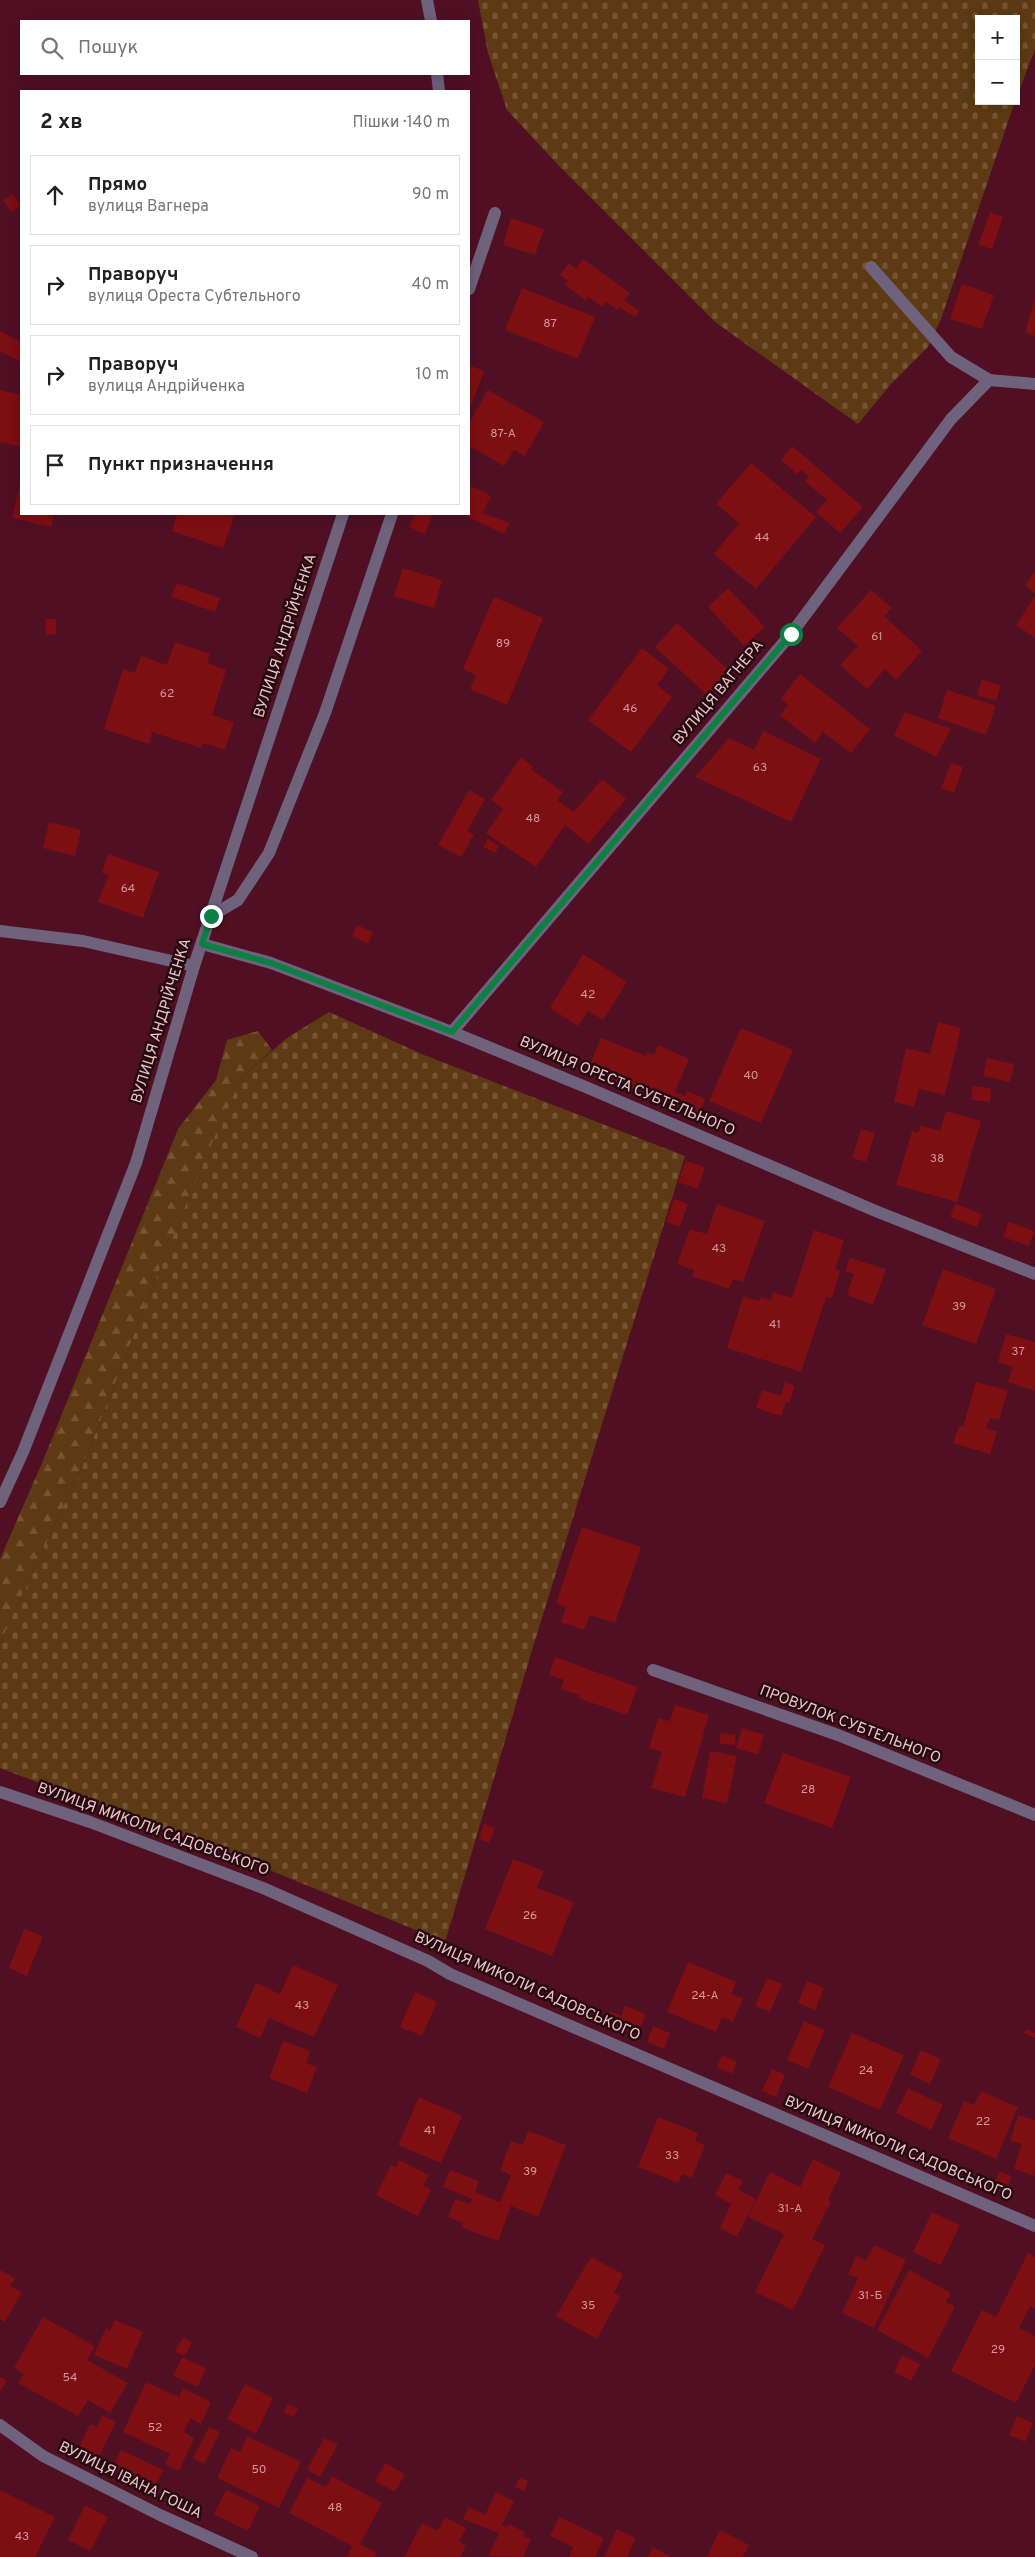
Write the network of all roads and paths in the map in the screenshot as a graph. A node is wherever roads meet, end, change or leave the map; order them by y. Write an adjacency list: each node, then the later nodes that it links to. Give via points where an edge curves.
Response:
1 (426, 0): 2 (street)
2 (431, 20)
3 (437, 75): 4 (street)
4 (439, 90)
5 (495, 213): 7 (street)
6 (871, 267): 8 (street, via 951,357)
7 (470, 286)
8 (989, 380): 9 (street); 16 (street, ВУЛИЦЯ ВАГНЕРА, via 951,418 791,634)
9 (1035, 384)
10 (342, 515): 12 (street, ВУЛИЦЯ АНДРІЙЧЕНКА)
11 (392, 515): 12 (street, via 325,713 269,852 238,900)
12 (211, 916): 14 (street, ВУЛИЦЯ АНДРІЙЧЕНКА)
13 (0, 931): 15 (street, via 83,941)
14 (202, 944): 15 (street, ВУЛИЦЯ АНДРІЙЧЕНКА); 16 (street, ВУЛИЦЯ ОРЕСТА СУБТЕЛЬНОГО, via 271,963)
15 (194, 966): 18 (street, ВУЛИЦЯ АНДРІЙЧЕНКА, via 136,1163 23,1452)
16 (452, 1032): 17 (street, ВУЛИЦЯ ОРЕСТА СУБТЕЛЬНОГО, via 878,1212)
17 (1035, 1274)
18 (0, 1502)
19 (653, 1670): 21 (street, ПРОВУЛОК СУБТЕЛЬНОГО, via 838,1735)
20 (0, 1792): 22 (street, ВУЛИЦЯ МИКОЛИ САДОВСЬКОГО, via 90,1822 263,1888 428,1961 450,1974)
21 (1035, 1815)
22 (1035, 2226)
23 (0, 2425): 24 (street, ВУЛИЦЯ ІВАНА ГОША, via 43,2456 160,2516)
24 (252, 2557)

